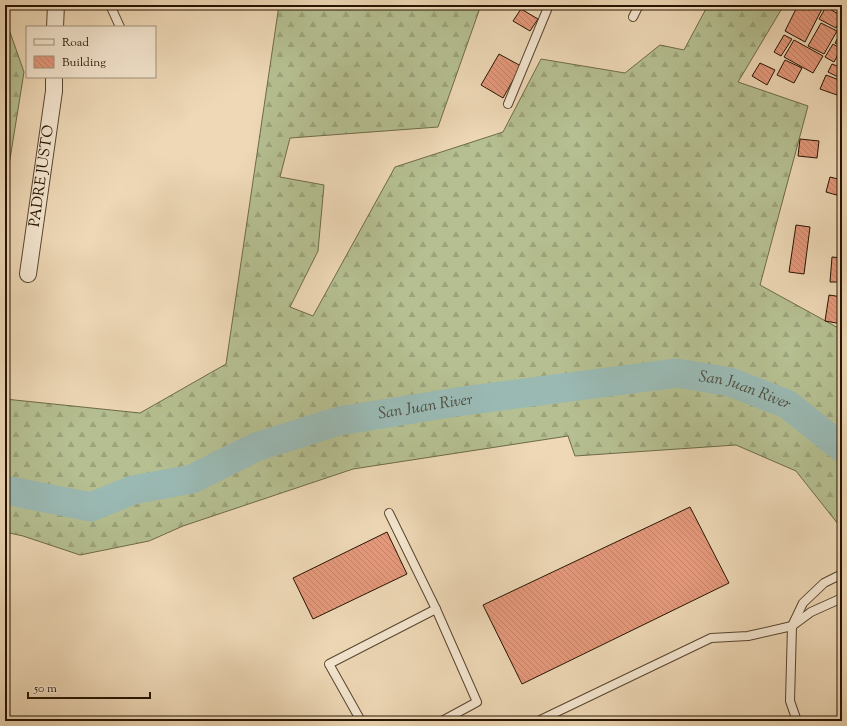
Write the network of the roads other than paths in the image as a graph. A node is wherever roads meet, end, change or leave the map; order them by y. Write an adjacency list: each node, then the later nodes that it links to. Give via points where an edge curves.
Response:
1 (56, 5): 6 (street)
2 (110, 5): 7 (lane)
3 (549, 5): 9 (lane)
4 (639, 5): 5 (lane)
5 (633, 17)
6 (55, 26)
7 (120, 26)
8 (54, 78): 10 (street, PADRE JUSTO)
9 (508, 104)
10 (28, 274)
11 (389, 513): 14 (lane)
12 (842, 574): 15 (lane, via 824,583 803,603)
13 (842, 598): 15 (lane, via 811,612)
14 (436, 609): 16 (lane, via 329,664); 17 (lane, via 477,702)
15 (792, 626): 18 (lane, via 748,636 711,638); 19 (lane, via 790,701)
16 (360, 721)
17 (442, 721)
18 (538, 721)
19 (797, 721)

